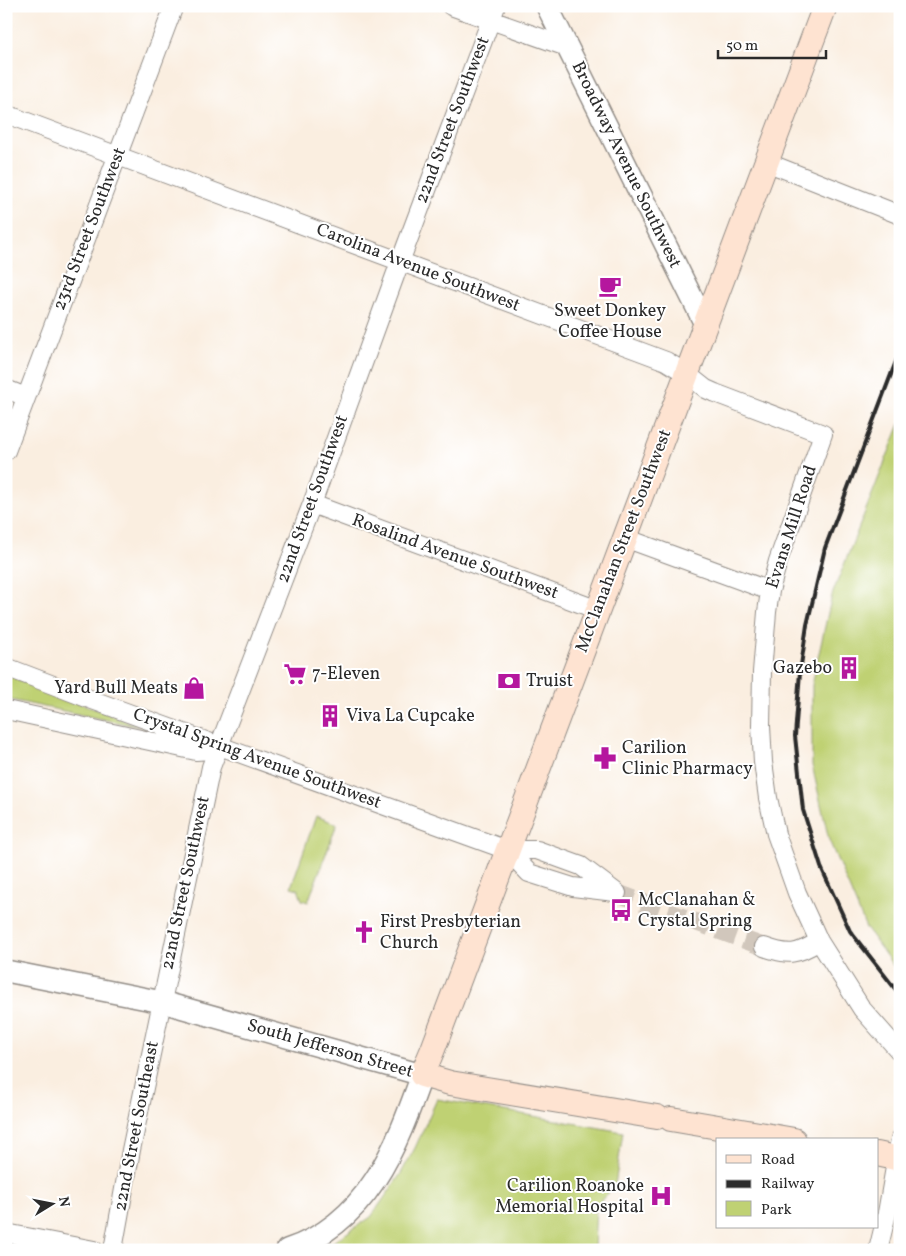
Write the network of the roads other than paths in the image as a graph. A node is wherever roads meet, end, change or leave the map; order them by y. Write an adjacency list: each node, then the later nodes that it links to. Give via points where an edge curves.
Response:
1 (174, 6): 8 (street, 23rd Street Southwest)
2 (451, 6): 5 (street)
3 (547, 6): 6 (street, Broadway Avenue Southwest)
4 (825, 6): 9 (main road, McClanahan Street Southwest)
5 (493, 13): 6 (street); 11 (street, 22nd Street Southwest)
6 (567, 47): 12 (street, Broadway Avenue Southwest)
7 (6, 114): 8 (street, Carolina Avenue Southwest)
8 (118, 156): 11 (street, Carolina Avenue Southwest); 15 (street, 23rd Street Southwest)
9 (766, 162): 10 (street); 12 (main road, McClanahan Street Southwest)
10 (900, 214)
11 (400, 262): 13 (street, Carolina Avenue Southwest, via 666,361); 18 (street, 22nd Street Southwest)
12 (705, 324): 13 (main road, McClanahan Street Southwest)
13 (687, 374): 16 (street, Carolina Avenue Southwest, via 715,393); 19 (main road, McClanahan Street Southwest)
14 (6, 389): 15 (street)
15 (26, 397): 17 (street, 23rd Street Southwest)
16 (823, 434): 20 (street, Evans Mill Road)
17 (6, 451)
18 (312, 504): 21 (street, Rosalind Avenue Southwest); 24 (street, 22nd Street Southwest)
19 (625, 538): 20 (street); 21 (main road, McClanahan Street Southwest)
20 (770, 591): 26 (street, Evans Mill Road, via 762,672 761,726 768,798 776,834 797,893)
21 (598, 610): 25 (main road, McClanahan Street Southwest)
22 (6, 667): 24 (street, Crystal Spring Avenue Southwest)
23 (6, 710): 24 (street, via 196,752 212,750)
24 (220, 745): 25 (street, Crystal Spring Avenue Southwest); 29 (street, 22nd Street Southwest, via 210,767)
25 (507, 850): 25 (street, via 529,873 573,888 618,893 581,866 537,850); 31 (main road, McClanahan Street Southwest)
26 (819, 941): 27 (street, via 791,953); 30 (street, Evans Mill Road, via 862,1009)
27 (764, 947)
28 (6, 971): 29 (street, South Jefferson Street)
29 (162, 1002): 31 (street, South Jefferson Street); 36 (street, 22nd Street Southeast)
30 (900, 1052)
31 (422, 1075): 32 (main road, South Jefferson Street, via 450,1084); 37 (street, via 386,1162 367,1193 335,1225)
32 (782, 1138)
33 (894, 1154): 38 (street)
34 (6, 1234): 35 (street)
35 (94, 1250)
36 (113, 1250)
37 (287, 1250)
38 (878, 1250)

